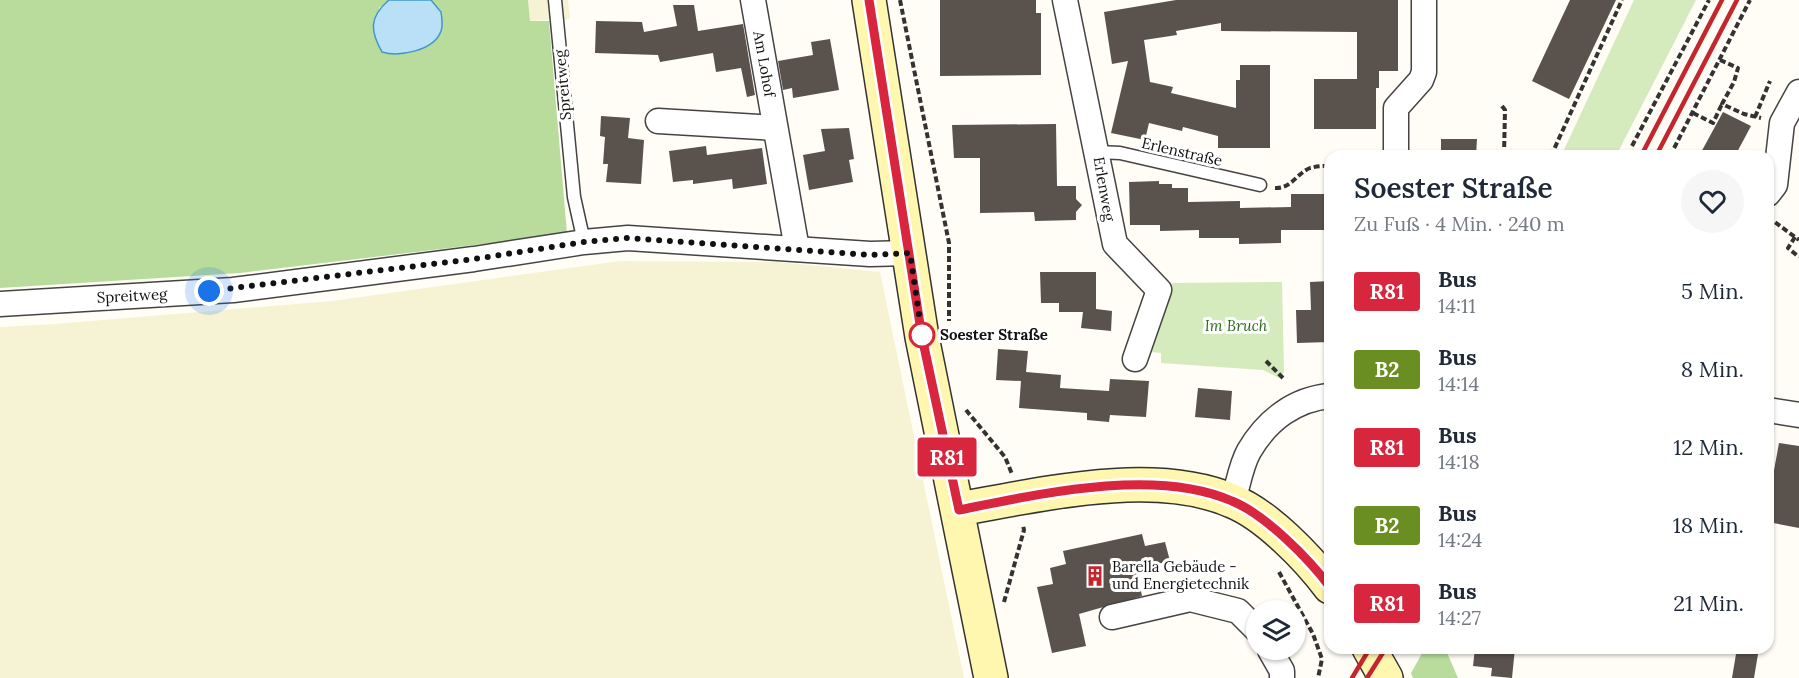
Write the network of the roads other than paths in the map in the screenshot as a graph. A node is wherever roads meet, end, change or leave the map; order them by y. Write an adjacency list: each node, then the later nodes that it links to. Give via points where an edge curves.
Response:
1 (555, 0): 13 (lane, Spreitweg, via 574,197)
2 (753, 0): 8 (street, Am Lohof)
3 (869, 0): 15 (street)
4 (1065, 0): 10 (street, Erlenweg)
5 (1424, 0): 9 (street, via 1424,72 1396,108)
6 (1799, 92): 12 (street, via 1782,123)
7 (658, 121): 8 (street)
8 (775, 128): 14 (street, Am Lohof)
9 (1396, 150)
10 (1098, 152): 11 (lane, Erlenstraße, via 1120,153); 17 (street, Erlenweg, via 1114,244 1159,290)
11 (1260, 185)
12 (1774, 186)
13 (584, 242): 14 (street, Spreitweg, via 628,238); 16 (street, Spreitweg, via 232,290)
14 (797, 249): 15 (street, Spreitweg, via 870,255)
15 (910, 253): 22 (street, via 922,337)
16 (0, 304)
17 (1135, 359)
18 (1324, 397): 21 (street, via 1304,400 1278,415 1248,452)
19 (1774, 411): 20 (street)
20 (1799, 415)
21 (1233, 501): 22 (street, via 1181,486 1110,486); 23 (street, via 1275,529)
22 (959, 510): 28 (street)
23 (1324, 579)
24 (1112, 617): 25 (street, via 1190,599 1238,611)
25 (1246, 619)
26 (1372, 654): 30 (street)
27 (1275, 660): 29 (street)
28 (991, 678)
29 (1282, 678)
30 (1386, 678)

